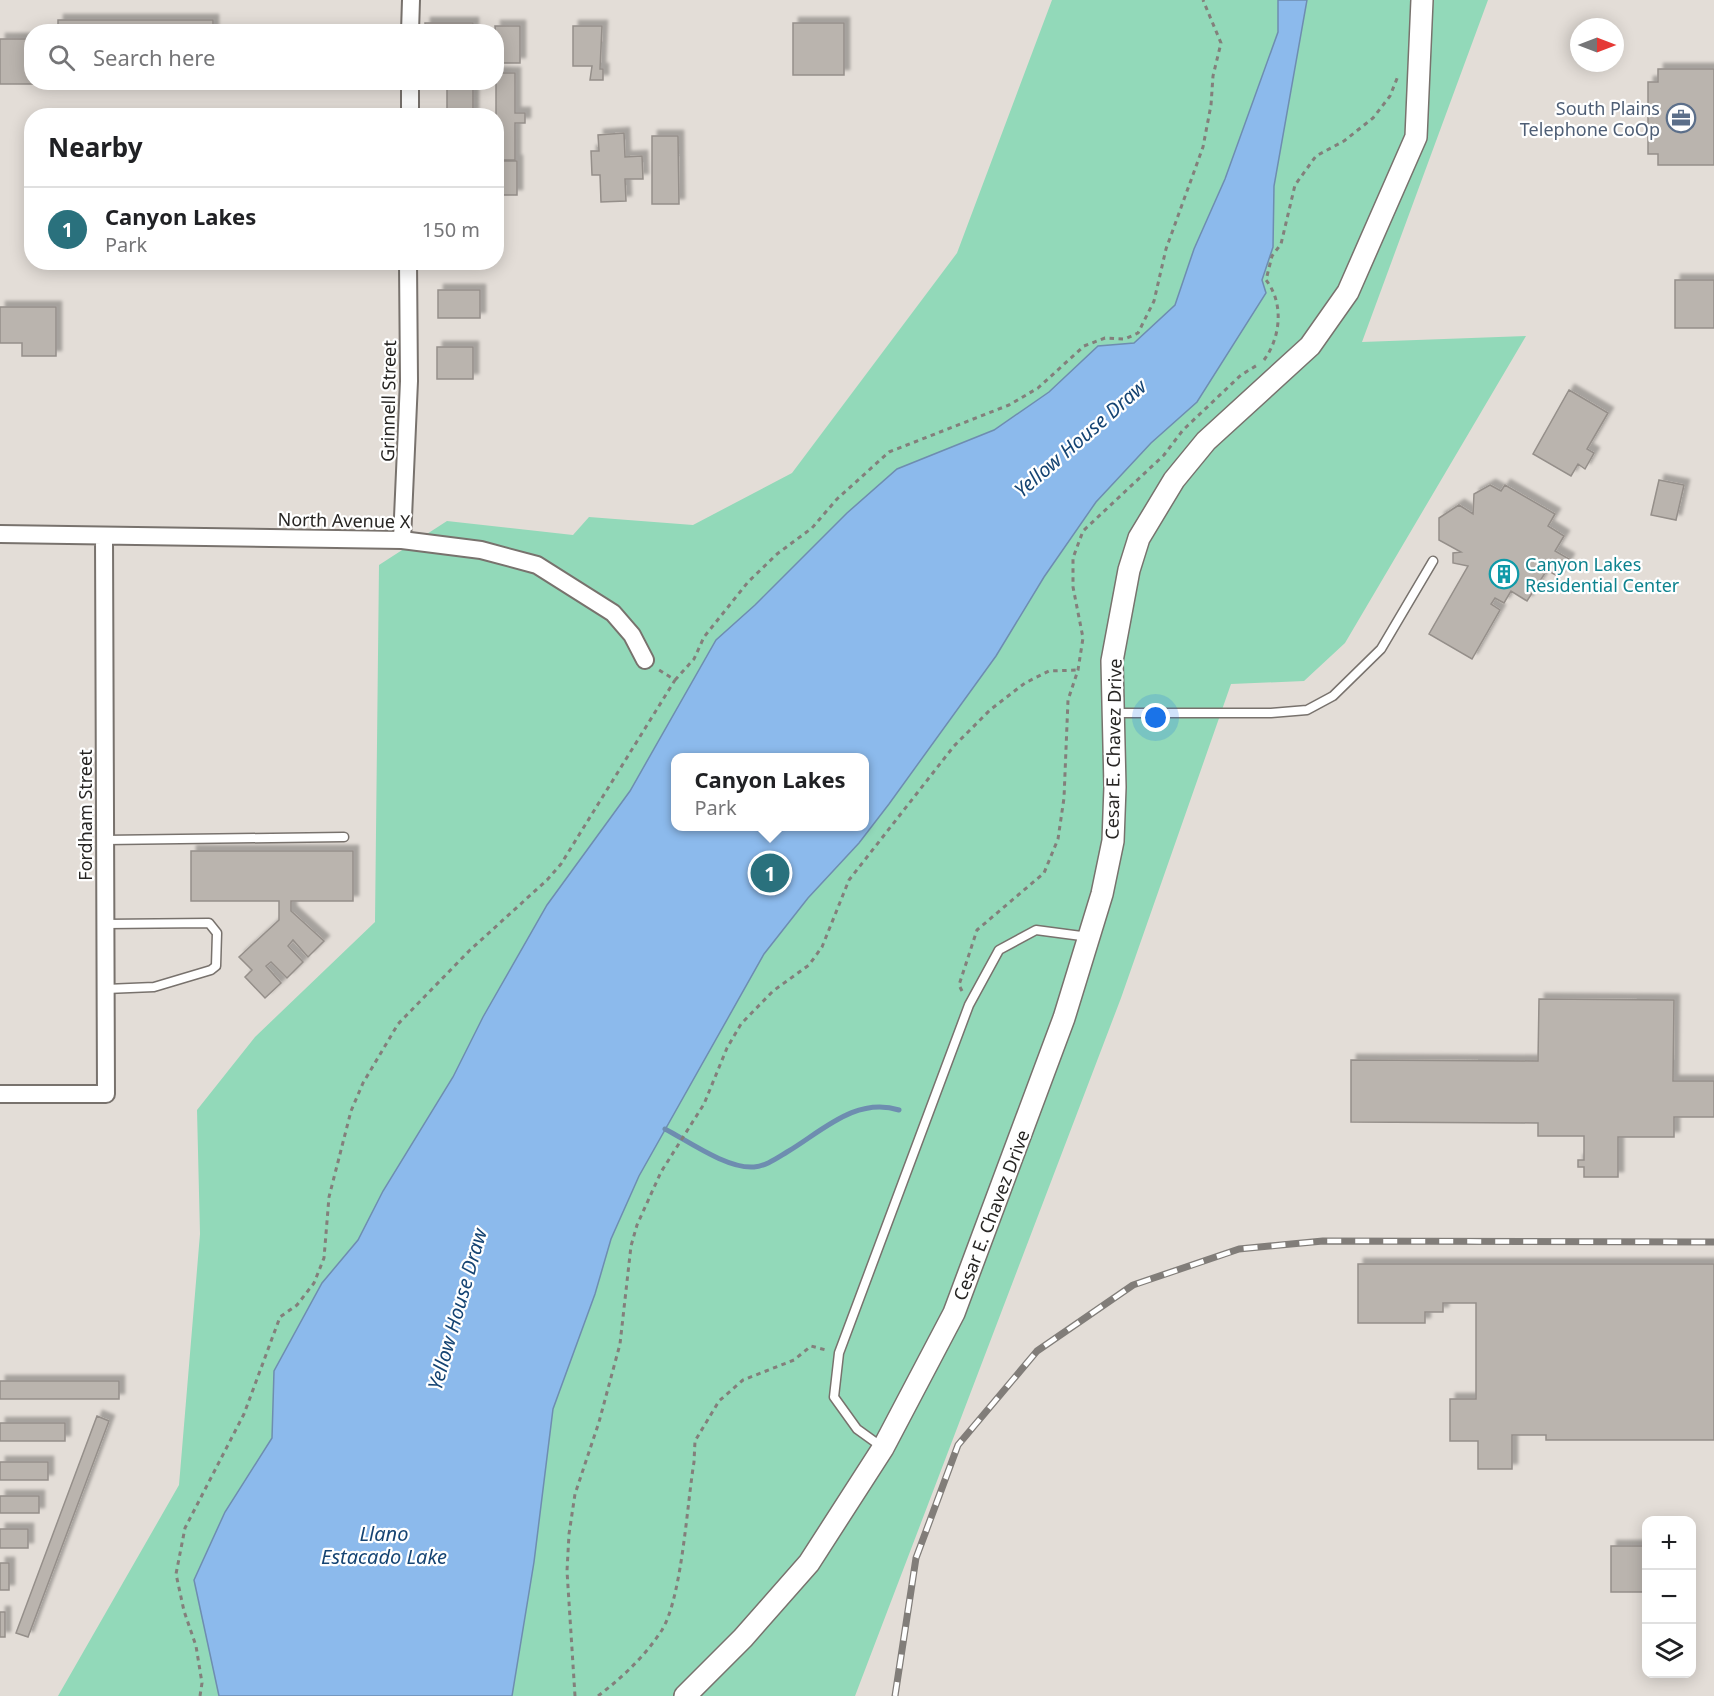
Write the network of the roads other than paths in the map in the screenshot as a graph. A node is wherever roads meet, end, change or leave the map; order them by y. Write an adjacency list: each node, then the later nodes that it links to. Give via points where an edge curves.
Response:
1 (411, 0): 3 (street)
2 (1422, 0): 12 (street, Cesar E. Chavez Drive, via 1416,137 1348,291 1335,310 1310,346 1206,441 1174,480 1139,538 1112,661)
3 (410, 24)
4 (410, 90): 5 (street)
5 (410, 108)
6 (408, 270): 9 (street, Grinnell Street, via 409,381)
7 (0, 534): 8 (street, North Avenue X)
8 (104, 536): 9 (street, North Avenue X); 14 (street, Fordham Street)
9 (402, 540): 11 (street, North Avenue X, via 481,550 537,566 613,613 632,635)
10 (1433, 561): 12 (lane, via 1381,649 1333,696 1307,710)
11 (645, 660)
12 (1114, 713): 16 (street, Cesar E. Chavez Drive, via 1113,841)
13 (344, 837): 14 (lane)
14 (105, 840): 15 (street, Fordham Street)
15 (105, 924): 17 (street, Fordham Street); 17 (lane, via 209,923 217,933 216,966 211,970 154,987)
16 (1089, 937): 19 (street, Cesar E. Chavez Drive, via 1028,1121 954,1313); 19 (lane, via 1036,930 999,950 969,1005 839,1353 834,1397 857,1429)
17 (106, 989): 18 (street, Fordham Street, via 106,1094)
18 (0, 1094)
19 (883, 1448): 20 (street, Cesar E. Chavez Drive, via 809,1563)
20 (685, 1696)

